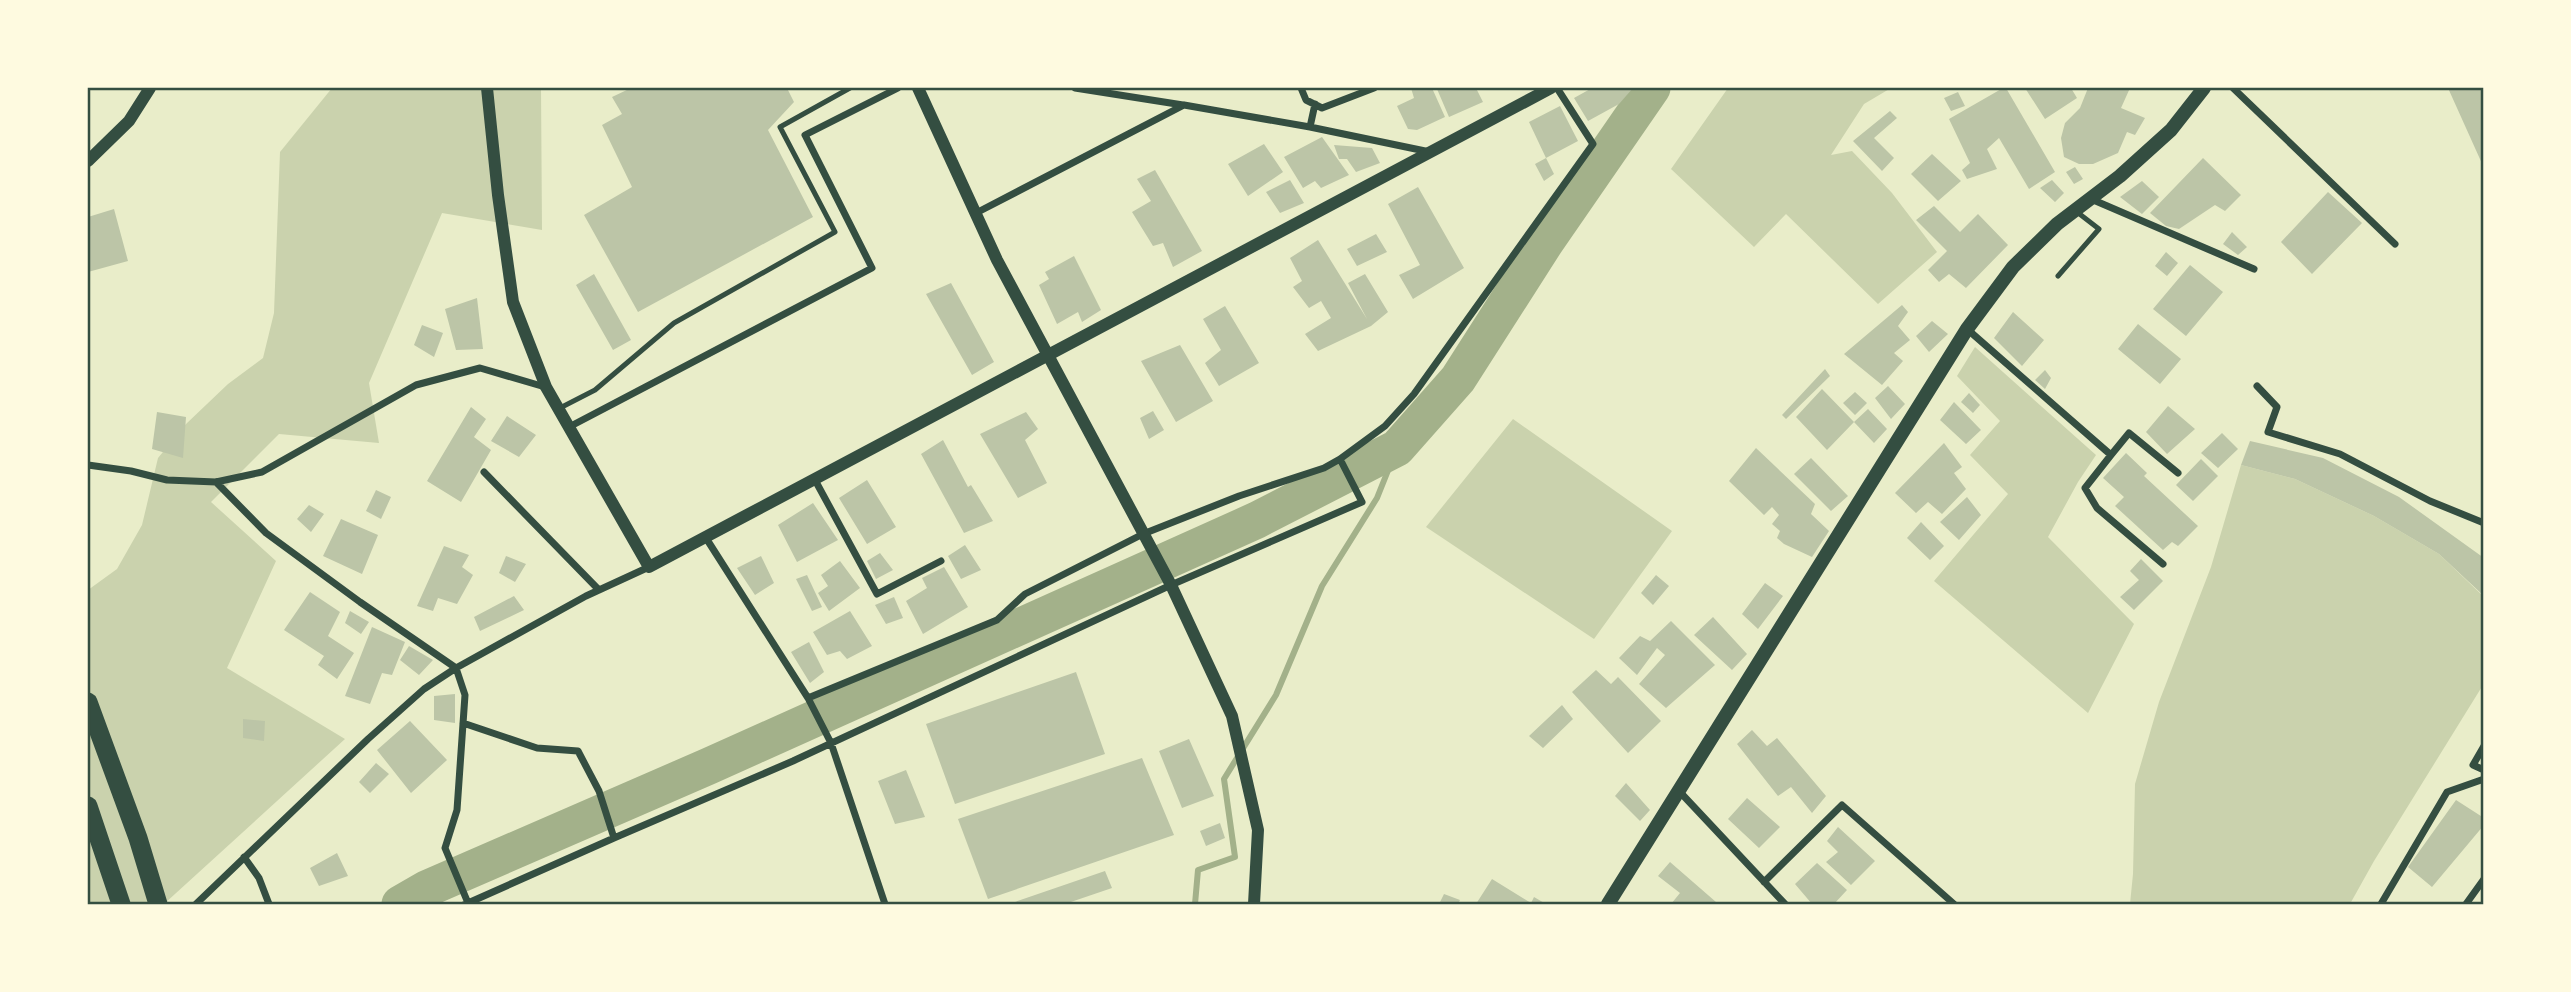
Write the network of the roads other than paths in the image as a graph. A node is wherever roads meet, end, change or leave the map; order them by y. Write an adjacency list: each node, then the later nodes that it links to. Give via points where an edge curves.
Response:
1 (149, 88): 16 (street, via 129,121)
2 (487, 88): 26 (street, via 513,302)
3 (850, 88): 27 (lane, via 780,127 835,232 674,323 595,390)
4 (898, 88): 28 (street, via 805,135 872,268)
5 (918, 88): 19 (street)
6 (1075, 88): 13 (street)
7 (1301, 88): 12 (street, via 1306,100)
8 (1374, 88): 12 (street, via 1322,108)
9 (1549, 88): 15 (street); 30 (street, via 1593,144 1413,394 1385,426)
10 (2204, 88): 17 (main road, via 2171,130)
11 (2233, 88): 20 (street)
12 (1315, 104): 14 (street)
13 (1184, 105): 14 (street); 19 (street)
14 (1310, 127): 15 (street)
15 (1430, 152): 24 (street)
16 (88, 161)
17 (2090, 199): 18 (main road); 21 (street)
18 (2075, 210): 22 (lane, via 2099,229); 23 (main road, via 2013,267)
19 (975, 213): 24 (street)
20 (2395, 244)
21 (2254, 269)
22 (2058, 276)
23 (1967, 329): 29 (street); 52 (main road)
24 (1047, 356): 34 (street); 37 (street)
25 (2257, 386): 36 (street, via 2277,407 2268,432 2340,454)
26 (546, 387): 27 (street); 35 (street, via 481,368 416,385 262,472)
27 (558, 409): 28 (street)
28 (569, 427): 41 (street)
29 (2111, 455): 33 (street, via 2129,433); 40 (street, via 2085,488 2097,508)
30 (1340, 459): 37 (street); 42 (street, via 1362,502)
31 (88, 465): 35 (street, via 167,480)
32 (484, 472): 43 (street)
33 (2178, 473)
34 (814, 480): 38 (street); 39 (street, via 877,594)
35 (216, 482): 44 (street, via 266,533)
36 (2483, 523)
37 (1145, 537): 42 (street); 45 (street, via 1025,594 997,620)
38 (706, 538): 41 (street); 45 (street)
39 (940, 561)
40 (2163, 564)
41 (649, 567): 43 (street)
42 (1171, 585): 48 (street); 64 (street, via 1232,716 1258,830)
43 (599, 590): 44 (street)
44 (456, 668): 47 (street, via 465,695); 55 (street, via 415,697)
45 (808, 698): 48 (street)
46 (88, 702): 60 (highway)
47 (463, 723): 54 (street, via 537,748 578,751 599,791); 58 (street, via 457,810 445,848)
48 (831, 743): 54 (street); 63 (street)
49 (2483, 746): 50 (street, via 2473,765)
50 (2483, 770)
51 (2483, 779): 68 (street, via 2447,792)
52 (1679, 791): 57 (street); 65 (main road)
53 (88, 806): 59 (highway)
54 (614, 838): 58 (street)
55 (244, 857): 61 (street); 62 (street, via 259,878)
56 (2483, 879): 69 (street)
57 (1764, 882): 66 (street); 67 (street, via 1842,804)
58 (466, 902)
59 (121, 905)
60 (158, 905)
61 (196, 905)
62 (269, 905)
63 (886, 905)
64 (1254, 905)
65 (1608, 905)
66 (1785, 905)
67 (1954, 905)
68 (2381, 905)
69 (2466, 905)

